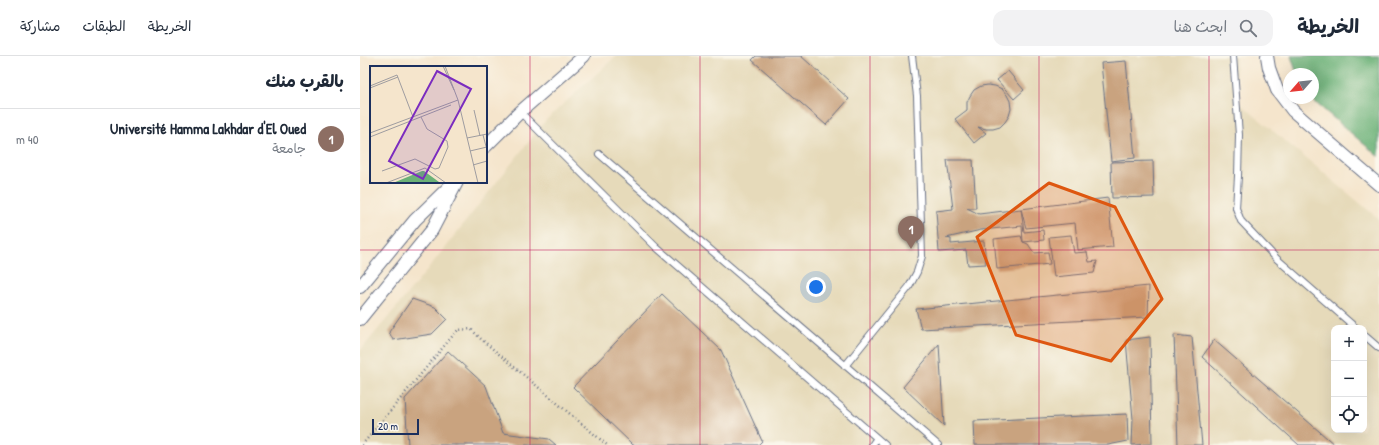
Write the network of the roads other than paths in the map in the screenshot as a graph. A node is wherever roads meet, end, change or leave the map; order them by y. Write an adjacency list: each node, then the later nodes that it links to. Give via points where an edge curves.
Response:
1 (584, 56): 5 (street)
2 (912, 56): 16 (lane, via 917,96 922,256 909,287)
3 (1233, 56): 13 (lane, via 1238,135 1236,208 1241,221 1277,259)
4 (1267, 56): 10 (street, via 1277,90 1293,111)
5 (520, 112): 6 (street); 17 (lane, via 656,247)
6 (487, 145)
7 (599, 154): 16 (lane)
8 (453, 183): 11 (street, via 415,220)
9 (456, 183): 12 (street, via 432,230)
10 (1379, 185)
11 (360, 287)
12 (360, 319)
13 (1353, 325)
14 (1367, 338): 15 (lane)
15 (1379, 348)
16 (845, 366): 20 (lane)
17 (877, 438): 18 (lane); 19 (lane)
18 (872, 445)
19 (885, 445)
20 (938, 445)

